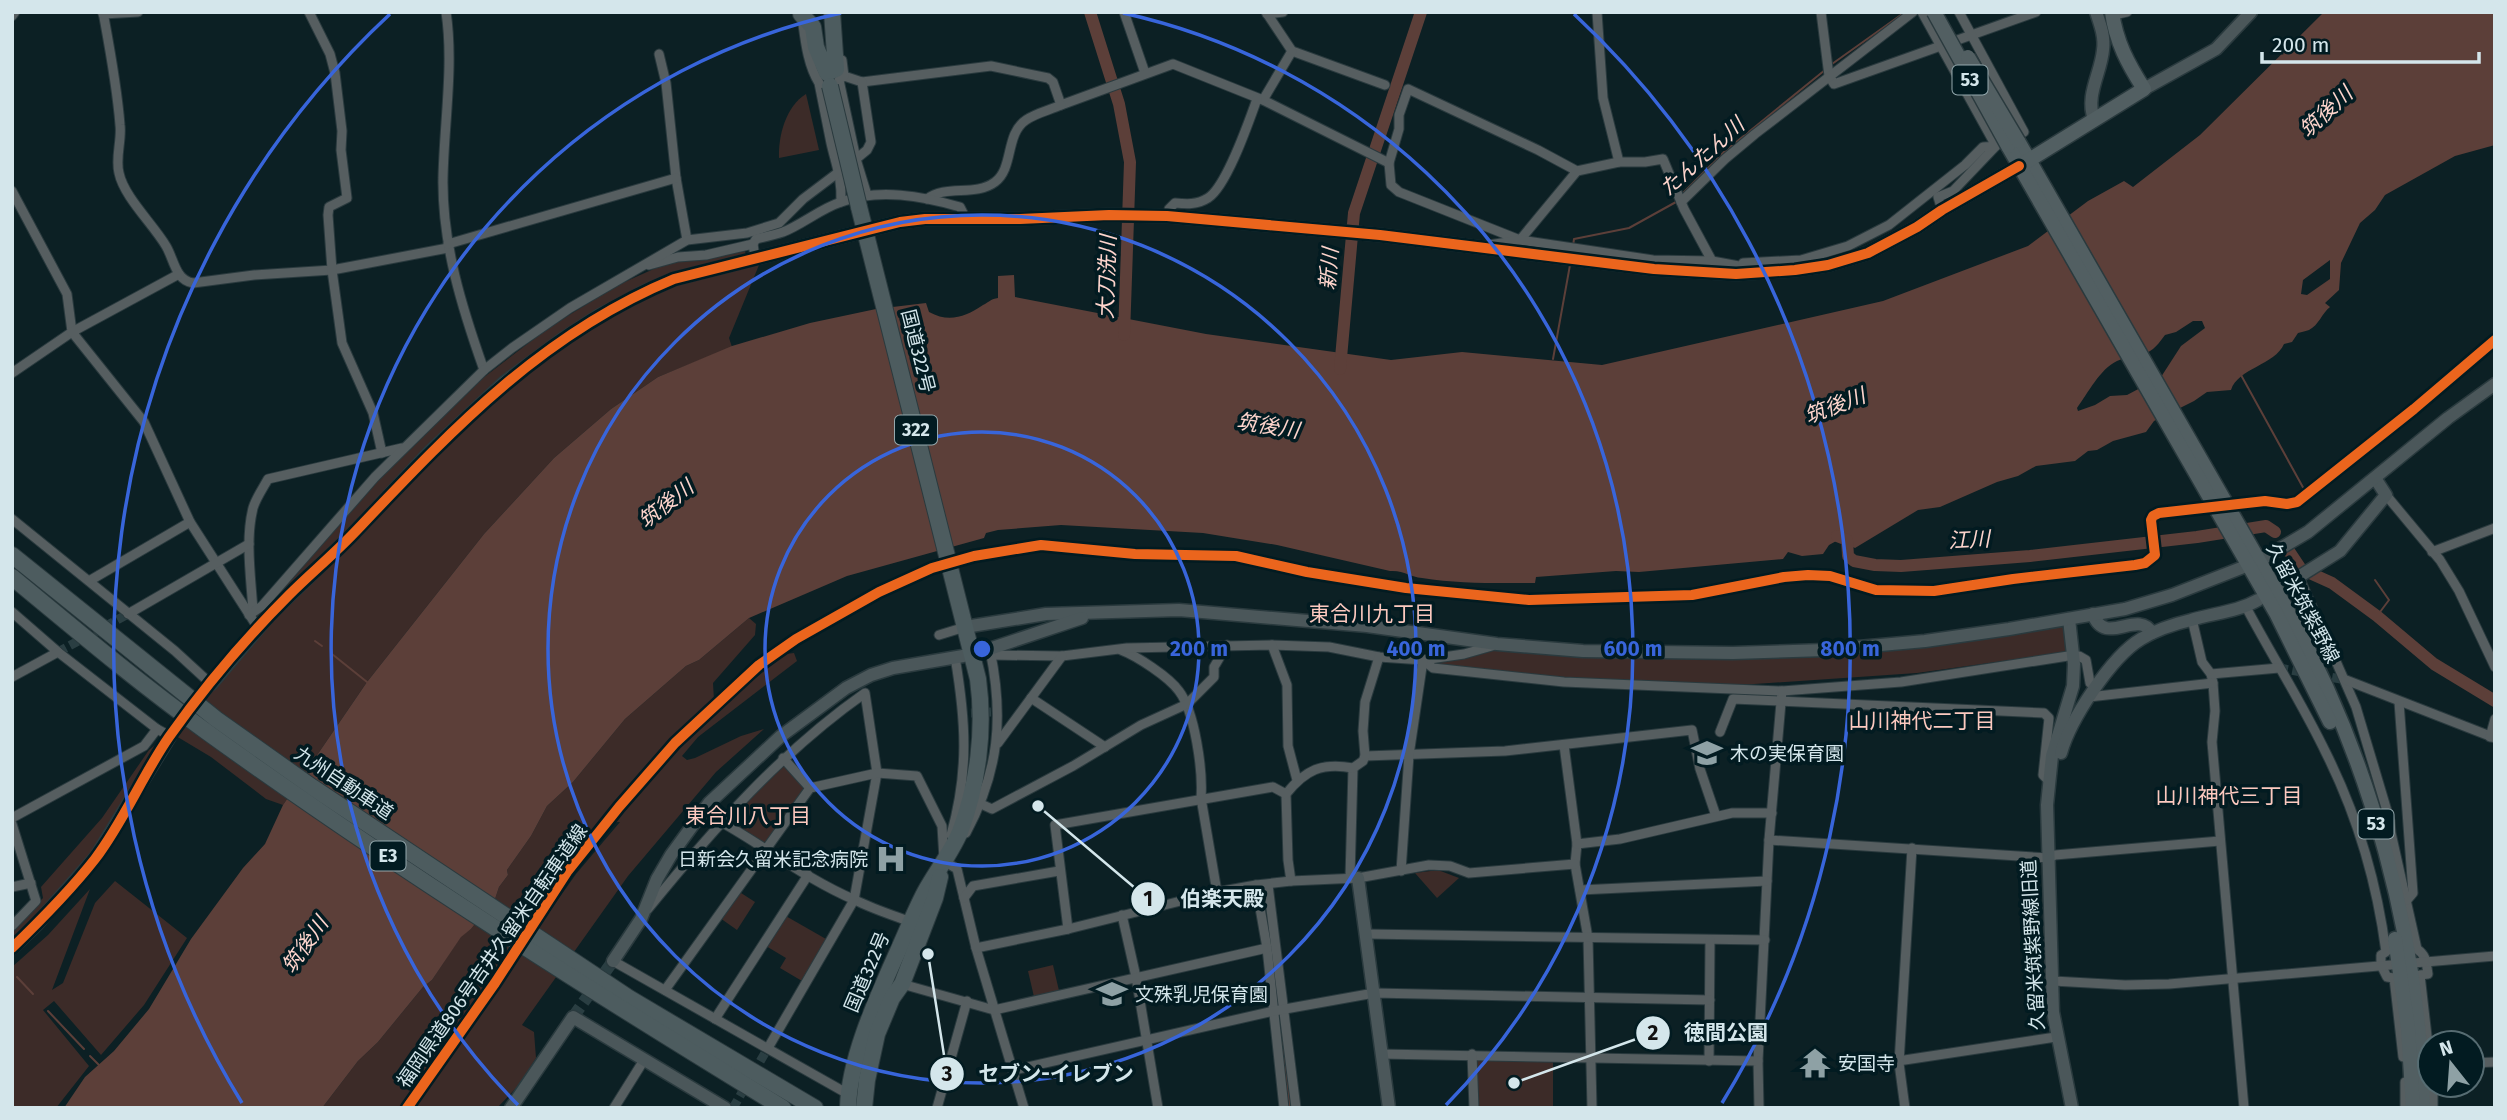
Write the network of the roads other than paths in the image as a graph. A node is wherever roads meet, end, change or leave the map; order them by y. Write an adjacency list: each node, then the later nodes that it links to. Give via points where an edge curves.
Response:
1 (138, 12): 17 (street)
2 (309, 12): 58 (street, via 332,60 342,131 347,198 329,208)
3 (446, 12): 53 (street, via 443,180)
4 (821, 12): 27 (highway, 国道322号 / 322)
5 (832, 12): 27 (highway)
6 (1124, 12): 25 (street)
7 (1283, 12): 19 (street)
8 (1597, 12): 36 (street, via 1603,98)
9 (1821, 12): 26 (street)
10 (1913, 12): 26 (street)
11 (1922, 12): 22 (street)
12 (1934, 12): 34 (main road, 久留米筑紫野線 / 53, bridge)
13 (1944, 12): 34 (main road, 久留米筑紫野線 / 53, bridge)
14 (1959, 12): 21 (street)
15 (2036, 12): 21 (street)
16 (2251, 12): 30 (street, via 2216,49)
17 (103, 13): 61 (street, via 121,129 118,173)
18 (801, 13): 27 (highway, via 813,27 816,47); 39 (street)
19 (1267, 13): 23 (street)
20 (2110, 14): 30 (main road, via 2123,55); 33 (street, via 2093,88)
21 (1971, 36): 22 (street); 34 (street, via 2024,132)
22 (1939, 47): 26 (street, via 1834,84); 34 (street)
23 (1292, 51): 29 (street); 31 (street)
24 (659, 54): 41 (street)
25 (1145, 73): 31 (street, via 1173,64); 32 (street)
26 (1829, 76): 46 (street, via 1725,159)
27 (834, 78): 28 (street); 35 (street, via 839,80); 44 (highway, 国道322号 / 322, bridge)
28 (862, 82): 32 (street, via 991,66 1048,78); 35 (street, via 871,142)
29 (1385, 85)
30 (2144, 89): 33 (main road)
31 (1260, 99): 37 (street); 48 (street, via 1236,154 1210,197 1197,203 1175,203)
32 (1061, 105): 43 (street, via 1017,128 1003,171 994,183 936,193)
33 (2094, 119): 38 (main road)
34 (2007, 144): 38 (main road, 久留米筑紫野線 / 53); 47 (street, via 1953,191 1938,197); 57 (street, via 1983,148 1889,225 1848,246 1801,260)
35 (856, 159): 39 (street); 44 (street)
36 (1619, 162): 40 (street); 46 (street, via 1663,159)
37 (1389, 163): 40 (street, via 1408,89); 52 (street, via 1391,185 1399,192)
38 (2024, 163): 47 (street); 76 (main road, 久留米筑紫野線 / 53)
39 (840, 171): 45 (street); 51 (street, via 779,223 747,233)
40 (1577, 171): 52 (street)
41 (676, 178): 51 (street); 53 (street)
42 (12, 191): 62 (street, via 67,295)
43 (927, 199): 44 (street); 49 (street, via 960,206)
44 (863, 201): 45 (street); 50 (highway, 国道322号 / 322)
45 (841, 202): 55 (street, via 782,232 756,239)
46 (1681, 202): 56 (street)
47 (1942, 210): 60 (street, via 1868,253 1828,265)
48 (1167, 216): 49 (street); 54 (street)
49 (966, 219): 50 (street, via 925,219)
50 (867, 235): 55 (street); 91 (highway, 国道322号 / 322)
51 (687, 240): 59 (street)
52 (1520, 240): 54 (street); 56 (street, via 1653,260)
53 (448, 246): 58 (street); 63 (street)
54 (1477, 247): 60 (street, via 1654,269)
55 (754, 250): 59 (street, via 678,257); 92 (street, via 646,290 532,362 431,451)
56 (1712, 261): 57 (street)
57 (1728, 264): 60 (street)
58 (332, 270): 61 (street, via 193,283); 67 (street, via 342,343 373,413)
59 (634, 272): 63 (street, via 570,308)
60 (1772, 272)
61 (179, 274): 62 (street)
62 (72, 332): 64 (street); 71 (street, via 144,422)
63 (484, 370): 66 (street)
64 (12, 373)
65 (2495, 384): 68 (street)
66 (404, 448): 67 (street); 86 (street)
67 (382, 453): 73 (street, via 268,479 254,504)
68 (2375, 478): 69 (street); 76 (street, via 2308,533)
69 (2386, 495): 74 (street); 78 (street, via 2340,551)
70 (12, 519): 80 (street)
71 (190, 522): 77 (street); 80 (street)
72 (2495, 528): 74 (street)
73 (249, 544): 77 (street); 86 (street)
74 (2432, 552): 107 (street, via 2459,591)
75 (12, 555): 120 (highway, 九州自動車道 / E3)
76 (2250, 557): 88 (street, via 2172,595); 182 (main road, 久留米筑紫野線 / 53, via 2306,643 2358,768 2397,900)
77 (217, 562): 86 (street); 87 (street)
78 (2305, 574): 81 (street); 111 (street)
79 (12, 577): 120 (highway, 九州自動車道 / E3, via 105,654)
80 (89, 581): 87 (street)
81 (2284, 586)
82 (2258, 600): 83 (street, 久留米筑紫野線旧道)
83 (2246, 607): 90 (street, 久留米筑紫野線旧道); 108 (street)
84 (1100, 611): 91 (street); 95 (street, via 1179,610 1271,617); 100 (street)
85 (12, 612): 99 (street)
86 (251, 613): 92 (street)
87 (128, 614): 112 (street)
88 (2093, 614): 89 (street); 93 (street, via 2102,627 2143,624)
89 (2069, 619): 95 (street, via 1925,641 1825,650 1648,653); 134 (street, 久留米筑紫野線旧道, via 2073,686)
90 (2192, 619): 93 (street, 久留米筑紫野線旧道); 110 (street, via 2202,662)
91 (965, 623): 94 (street); 150 (highway, 国道322号 / 322, via 978,679 982,726 971,796)
92 (258, 628): 112 (street)
93 (2152, 633): 114 (street, 久留米筑紫野線旧道, via 2122,655)
94 (939, 635)
95 (1497, 644): 106 (street)
96 (1272, 645): 97 (street); 105 (street, via 1329,647); 133 (street, via 1287,685 1288,746)
97 (1227, 646): 98 (street); 118 (street, via 1214,667 1214,677)
98 (1119, 649): 101 (street); 118 (street, via 1178,688)
99 (58, 652): 109 (street); 121 (street)
100 (988, 652): 101 (street); 125 (street, via 998,692 994,712)
101 (1062, 656): 115 (street)
102 (2068, 656): 113 (street, via 1901,682)
103 (2079, 656): 114 (street, via 2086,660)
104 (959, 657): 150 (street, via 967,714 965,757 959,805); 168 (street, via 871,675 781,736 709,803 662,871)
105 (1379, 657): 106 (street); 129 (street, via 1366,702)
106 (1423, 660): 113 (street, via 1433,668 1564,682); 128 (street)
107 (2495, 667)
108 (2279, 668): 110 (street); 183 (street, via 2326,753 2364,847 2380,906 2386,952 2381,955)
109 (12, 677)
110 (2212, 679): 114 (street); 145 (street)
111 (2346, 680): 116 (street); 166 (street, via 2390,821)
112 (211, 684)
113 (1783, 691): 117 (street)
114 (2092, 692): 134 (street, 久留米筑紫野線旧道, via 2062,750 2058,770)
115 (1031, 698): 125 (street); 127 (street)
116 (2399, 702): 124 (street); 166 (street, via 2413,893)
117 (1783, 703): 122 (street, via 1733,699); 134 (street, via 2044,713 2049,718 2043,775); 139 (street)
118 (1187, 704): 127 (street); 137 (street)
119 (2495, 719): 124 (street)
120 (211, 725): 184 (highway, 九州自動車道 / E3, via 312,788)
121 (157, 729): 123 (street); 141 (street, via 144,746)
122 (1720, 732)
123 (170, 736): 176 (street, via 96,858)
124 (2493, 738)
125 (997, 744): 138 (street)
126 (1564, 745): 128 (street); 140 (street, via 1692,730); 146 (street)
127 (1105, 747): 138 (street, via 992,809)
128 (1409, 755): 129 (street); 153 (street)
129 (1365, 756): 131 (street)
130 (783, 758): 132 (street, via 865,693); 135 (street); 142 (street)
131 (1353, 768): 133 (street, via 1332,764); 155 (street)
132 (877, 774): 135 (street); 150 (street, via 917,776 942,826); 165 (street)
133 (1297, 780): 136 (street)
134 (2048, 780): 149 (street, 久留米筑紫野線旧道)
135 (810, 788): 147 (street)
136 (1286, 794): 137 (street, via 1273,787); 156 (street)
137 (1201, 798): 152 (street, via 1055,825); 163 (street)
138 (981, 804): 150 (street, via 954,856)
139 (1772, 813): 140 (street); 144 (street)
140 (1716, 816): 146 (street, via 1620,839)
141 (12, 818)
142 (723, 823): 147 (street); 168 (street)
143 (12, 824): 158 (street)
144 (1769, 841): 148 (street); 157 (street)
145 (2220, 841): 149 (street); 186 (street)
146 (1577, 844): 151 (street)
147 (766, 848): 154 (street); 189 (street)
148 (1912, 848): 149 (street); 208 (street)
149 (2049, 858): 187 (street, 久留米筑紫野線旧道)
150 (944, 861): 164 (street, via 957,869); 169 (highway, 国道322号 / 322); 188 (highway, 国道322号 / 322)
151 (1575, 864): 153 (street, via 1469,873 1429,865); 162 (street)
152 (1059, 871): 164 (street, via 973,886); 171 (street)
153 (1401, 871): 155 (street)
154 (808, 875): 165 (street); 197 (street)
155 (1354, 878): 156 (street); 172 (street)
156 (1291, 881): 160 (street)
157 (1767, 881): 162 (street); 175 (street)
158 (31, 883): 161 (street); 170 (street, via 36,901)
159 (1256, 885): 160 (street); 163 (street); 178 (street)
160 (1268, 885): 194 (street)
161 (12, 887)
162 (1580, 890): 173 (street)
163 (1217, 892): 167 (street)
164 (964, 898): 177 (street)
165 (854, 900): 169 (street); 201 (street)
166 (2407, 900): 181 (street, via 2417,949)
167 (1122, 915): 171 (street); 185 (street)
168 (641, 919): 180 (street)
169 (911, 922): 212 (highway, 国道322号 / 322, via 864,1031)
170 (12, 926)
171 (1068, 929): 177 (street)
172 (1366, 934): 173 (street); 190 (street)
173 (1588, 939): 174 (street); 191 (street)
174 (1710, 940): 175 (street); 192 (street)
175 (1765, 940): 207 (street)
176 (12, 948)
177 (976, 948): 195 (street)
178 (1267, 948): 185 (street); 196 (street)
179 (2495, 956): 181 (street)
180 (613, 961): 189 (street)
181 (2426, 961): 182 (street); 198 (street, via 2428,974 2420,975)
182 (2404, 962): 183 (street); 233 (main road, 久留米筑紫野線 / 53); 234 (main road, 久留米筑紫野線 / 53, via 2422,1072)
183 (2381, 965): 186 (street); 232 (street, via 2387,977 2394,978)
184 (576, 971): 217 (highway, 九州自動車道 / E3); 218 (highway, 九州自動車道 / E3)
185 (1136, 977): 195 (street); 200 (street)
186 (2233, 978): 187 (street, via 2125,985); 231 (street)
187 (2053, 981): 199 (street, 久留米筑紫野線旧道)
188 (902, 984): 193 (street); 219 (highway, 国道322号 / 322, via 877,1034)
189 (665, 990): 197 (street)
190 (1374, 993): 191 (street); 194 (street); 202 (street)
191 (1590, 997): 192 (street); 204 (street)
192 (1710, 1000): 206 (street)
193 (967, 1001): 195 (street); 220 (street)
194 (1284, 1009): 196 (street); 224 (street)
195 (994, 1010): 210 (street)
196 (1274, 1011): 200 (street); 223 (street)
197 (715, 1019): 201 (street)
198 (2426, 1029)
199 (2056, 1037): 208 (street); 230 (street, 久留米筑紫野線旧道)
200 (1147, 1040): 210 (street); 222 (street)
201 (768, 1048): 212 (street)
202 (1381, 1054): 203 (street); 225 (street)
203 (1472, 1054): 204 (street); 226 (street)
204 (1591, 1057): 206 (street); 227 (street)
205 (644, 1060): 211 (street, via 573,1017); 215 (street); 216 (street)
206 (1709, 1061): 207 (street)
207 (1758, 1061): 228 (street)
208 (1899, 1063): 209 (street); 229 (street)
209 (1866, 1066)
210 (1014, 1070): 221 (street)
211 (523, 1089): 213 (street); 214 (street)
212 (848, 1101)
213 (504, 1108)
214 (512, 1108)
215 (614, 1108)
216 (725, 1108)
217 (783, 1108)
218 (815, 1108)
219 (864, 1108)
220 (937, 1108)
221 (1024, 1108)
222 (1158, 1108)
223 (1284, 1108)
224 (1296, 1108)
225 (1390, 1108)
226 (1474, 1108)
227 (1592, 1108)
228 (1759, 1108)
229 (1905, 1108)
230 (2072, 1108)
231 (2244, 1108)
232 (2405, 1108)
233 (2413, 1108)
234 (2423, 1108)

